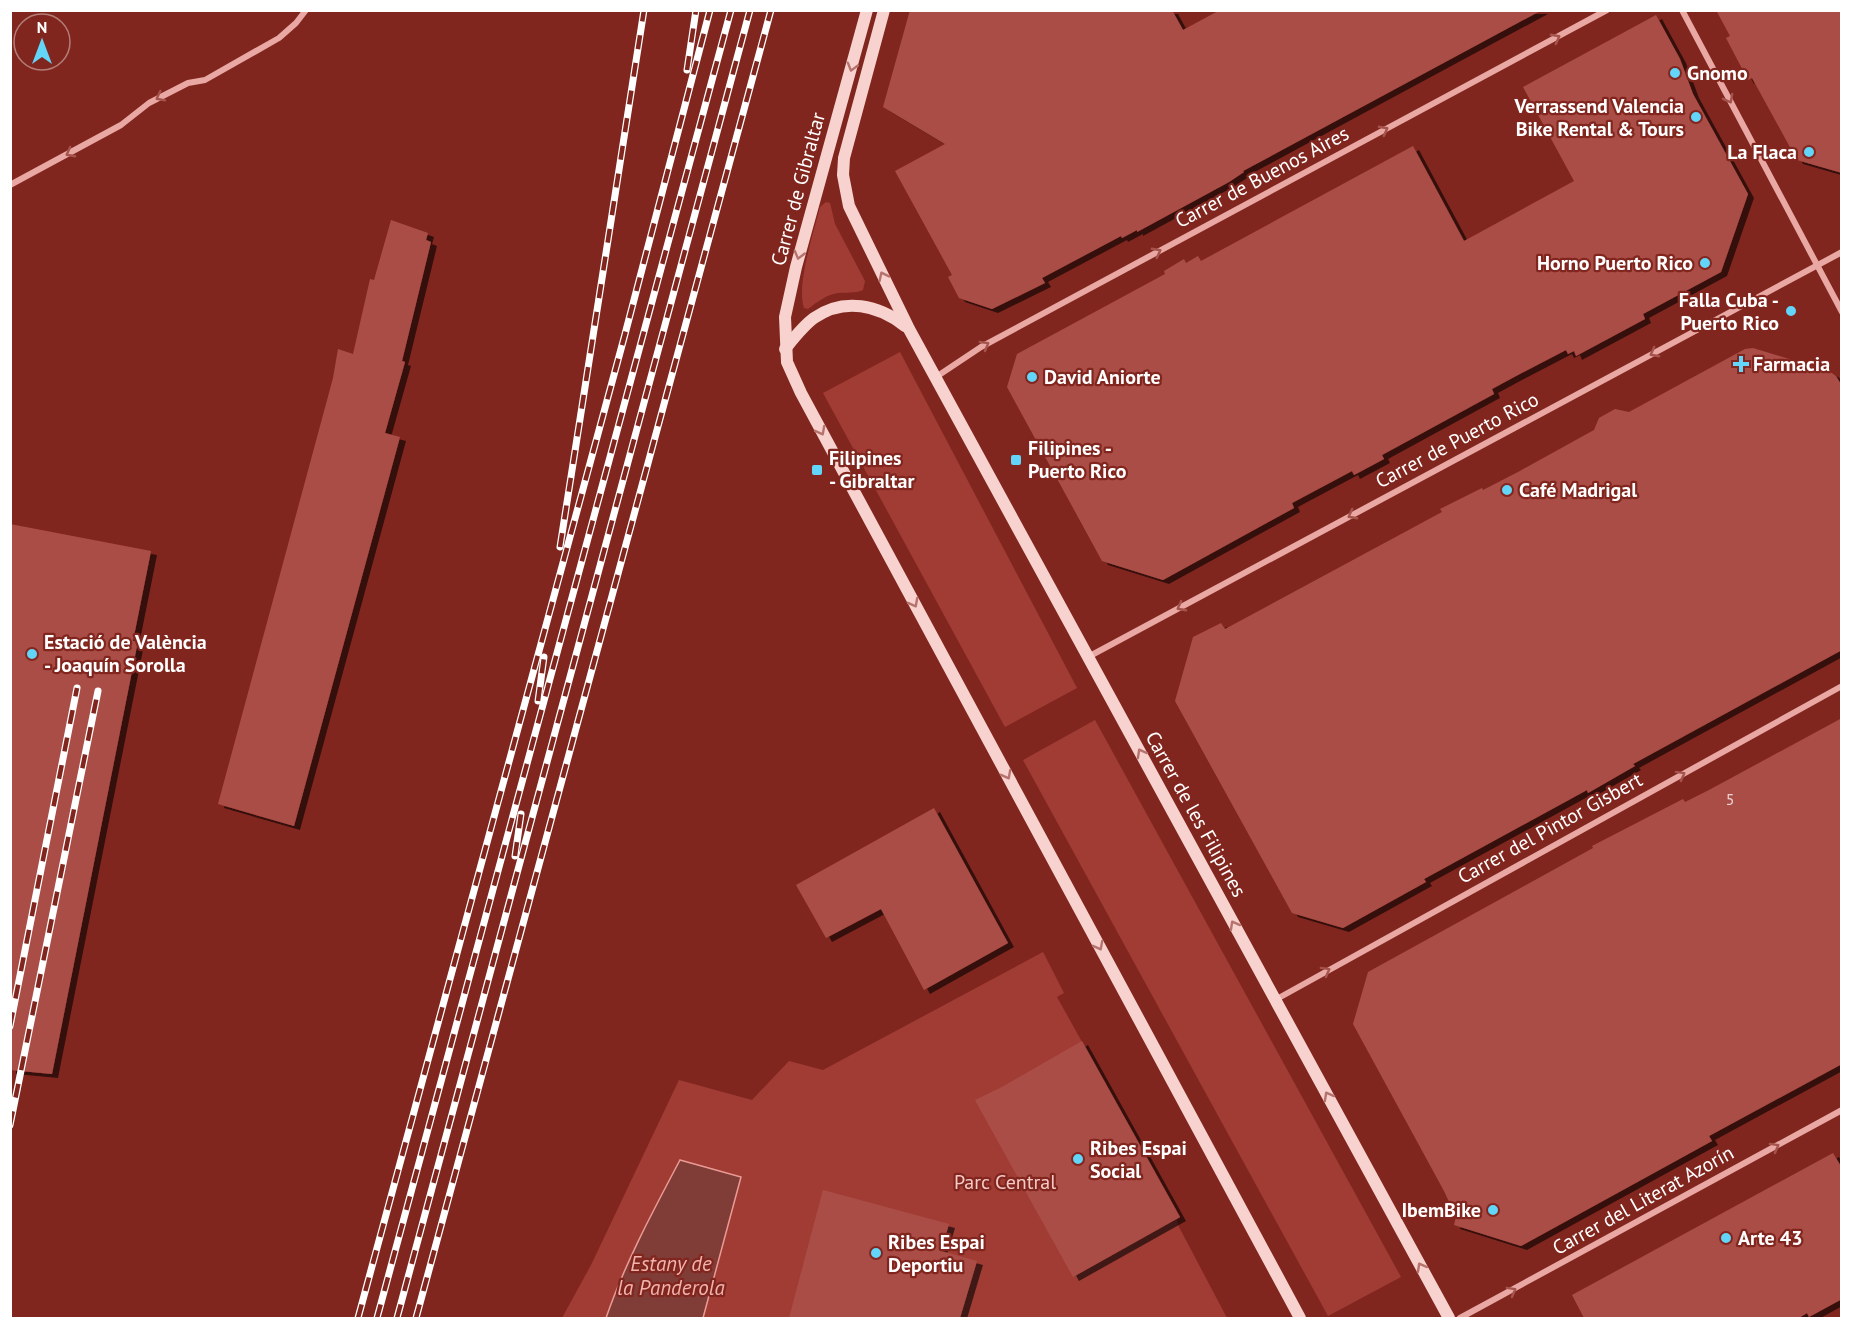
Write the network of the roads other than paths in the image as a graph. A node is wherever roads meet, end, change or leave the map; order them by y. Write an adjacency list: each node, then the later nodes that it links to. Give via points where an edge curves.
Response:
1 (306, 10): 6 (street, one-way to 6, via 279,38 205,80 188,82 149,103 121,125)
2 (867, 10): 11 (main road, Carrer de Gibraltar, one-way to 11, via 796,267 785,317)
3 (884, 10): 10 (main road, Carrer de Gibraltar, one-way to 3, via 849,206 843,175 849,138)
4 (1607, 10): 12 (street, Carrer de Buenos Aires, one-way to 4, via 981,347)
5 (1682, 10): 8 (street, one-way to 8)
6 (10, 185)
7 (1842, 252): 8 (street, Carrer de Puerto Rico)
8 (1816, 266): 9 (street); 13 (street, Carrer de Puerto Rico, one-way to 13)
9 (1842, 312)
10 (909, 329): 11 (main road, via 884,312 856,304 815,317); 12 (main road, Carrer de les Filipines)
11 (785, 349): 17 (main road, Carrer de Gibraltar, one-way to 17, via 794,380)
12 (936, 377): 13 (main road, Carrer de les Filipines)
13 (1088, 657): 15 (main road, Carrer de les Filipines, one-way to 13)
14 (1842, 686): 15 (street, Carrer del Pintor Gisbert, one-way to 14)
15 (1275, 1000): 18 (main road, Carrer de les Filipines, one-way to 15)
16 (1842, 1110): 19 (street, Carrer del Literat Azorín, one-way to 16)
17 (1300, 1318)
18 (1449, 1318)
19 (1460, 1318)

